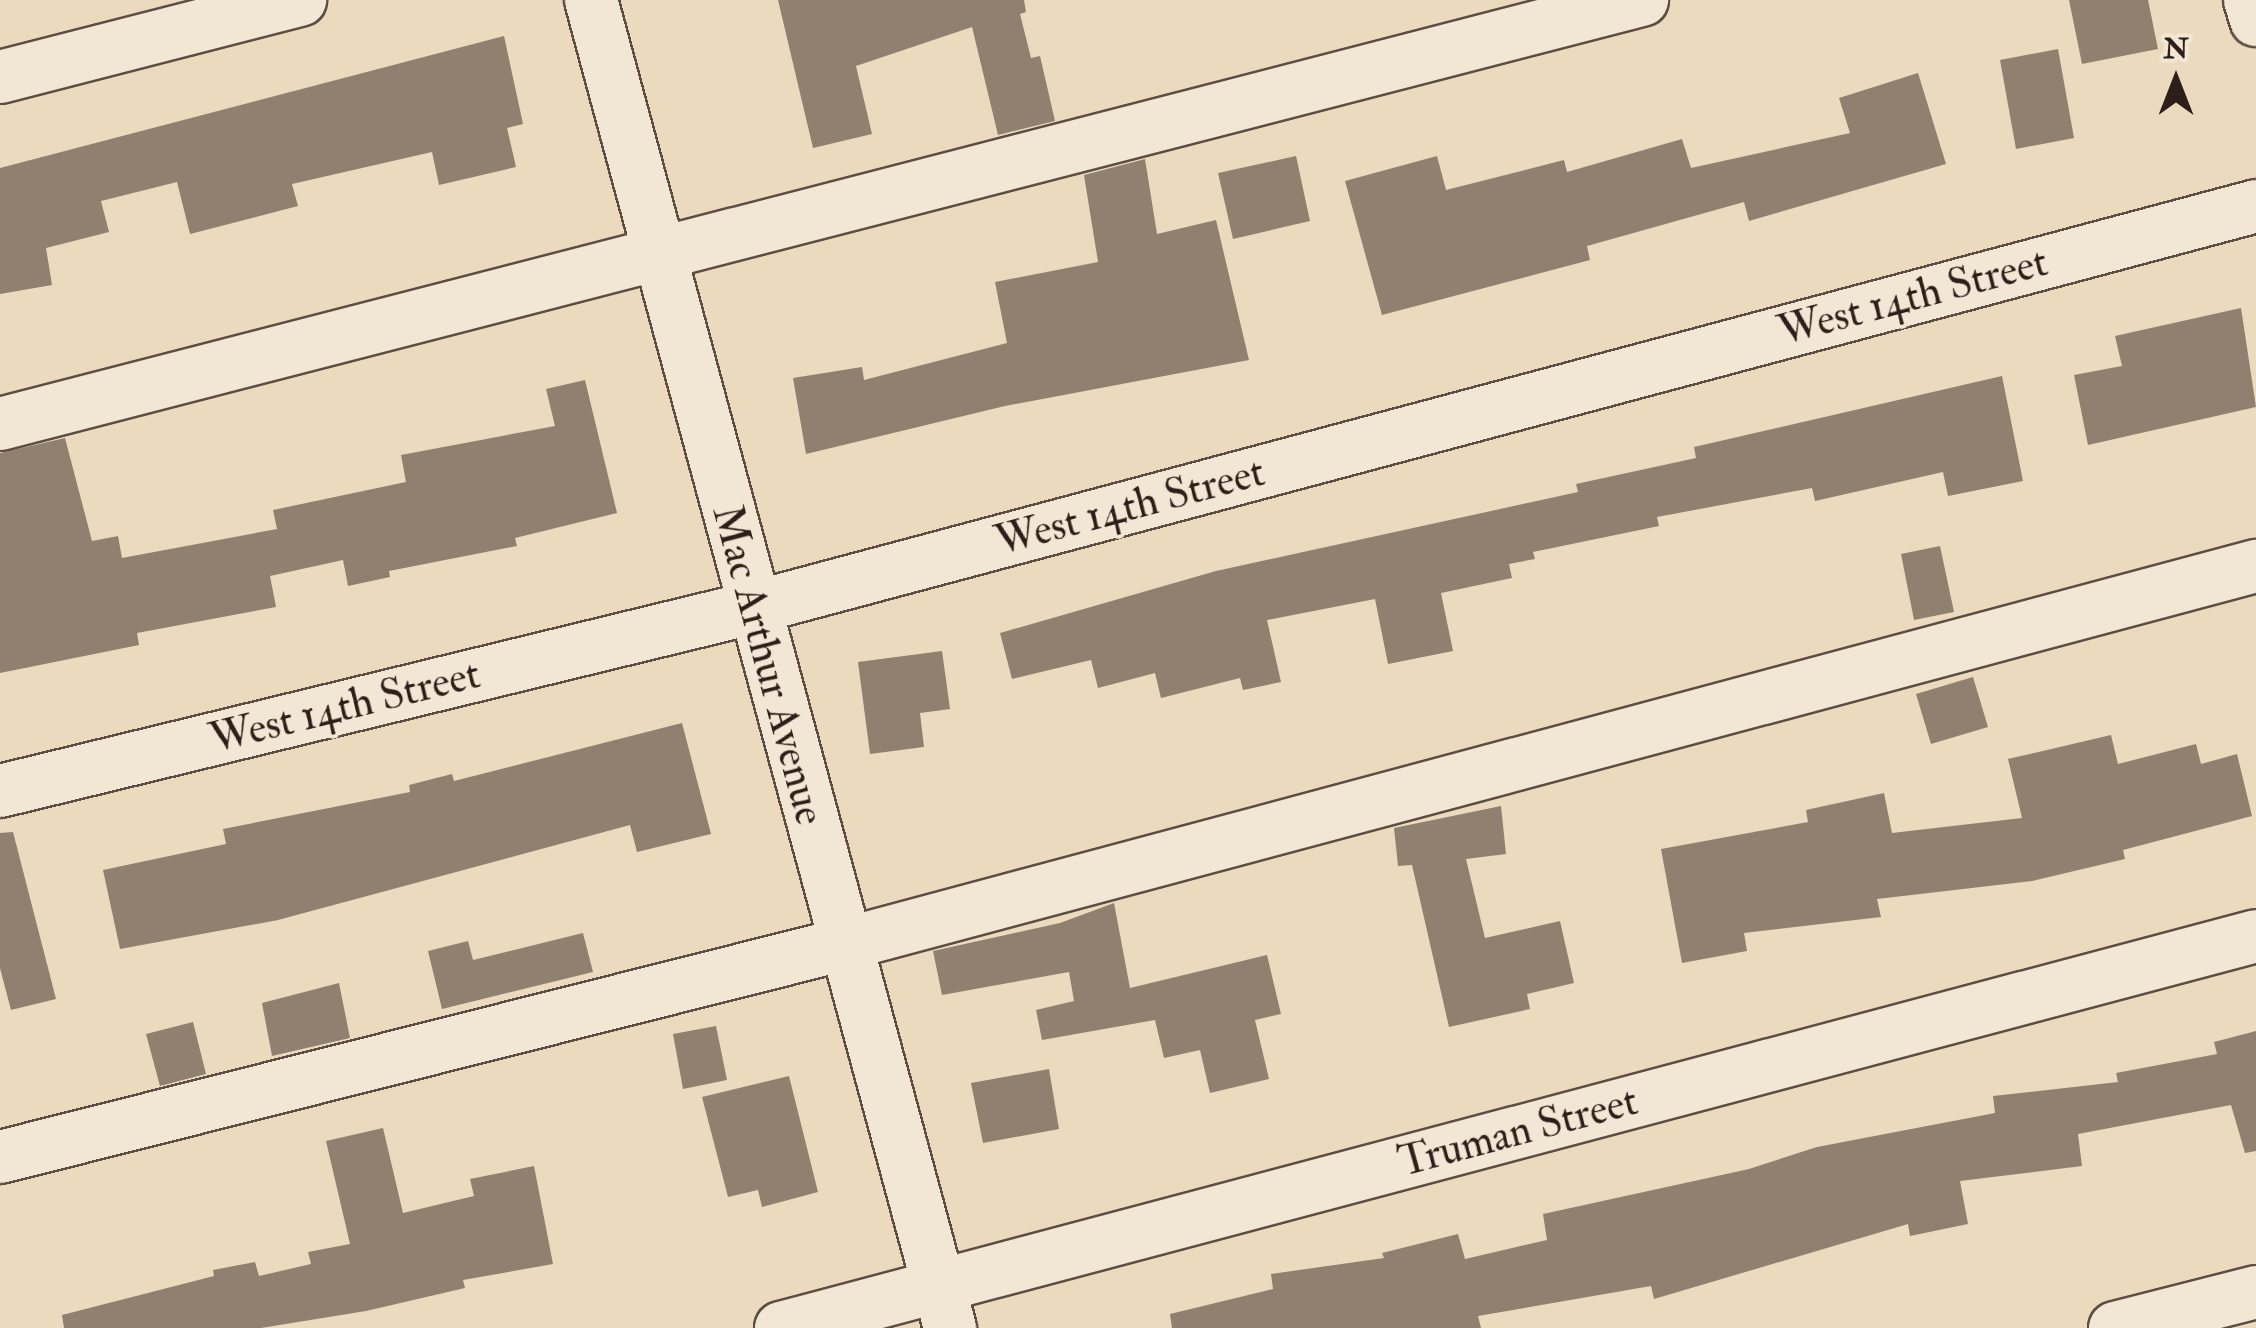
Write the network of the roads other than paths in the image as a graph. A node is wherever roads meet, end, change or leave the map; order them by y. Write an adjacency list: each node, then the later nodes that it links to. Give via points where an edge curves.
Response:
1 (300, 0): 6 (street)
2 (591, 0): 8 (street, Mac Arthur Avenue)
3 (1642, 0): 8 (street)
4 (2250, 0): 5 (street)
5 (2256, 20)
6 (0, 77)
7 (2256, 206): 11 (street, West 14th Street)
8 (660, 258): 9 (street); 11 (street, Mac Arthur Avenue)
9 (0, 424)
10 (2256, 566): 14 (street)
11 (752, 608): 12 (street, West 14th Street); 14 (street, Mac Arthur Avenue)
12 (0, 791)
13 (2256, 936): 17 (street, Truman Street)
14 (845, 944): 15 (street); 17 (street, Mac Arthur Avenue)
15 (0, 1157)
16 (2256, 1292): 19 (street)
17 (945, 1307): 18 (street, Truman Street)
18 (781, 1328)
19 (2115, 1328)

